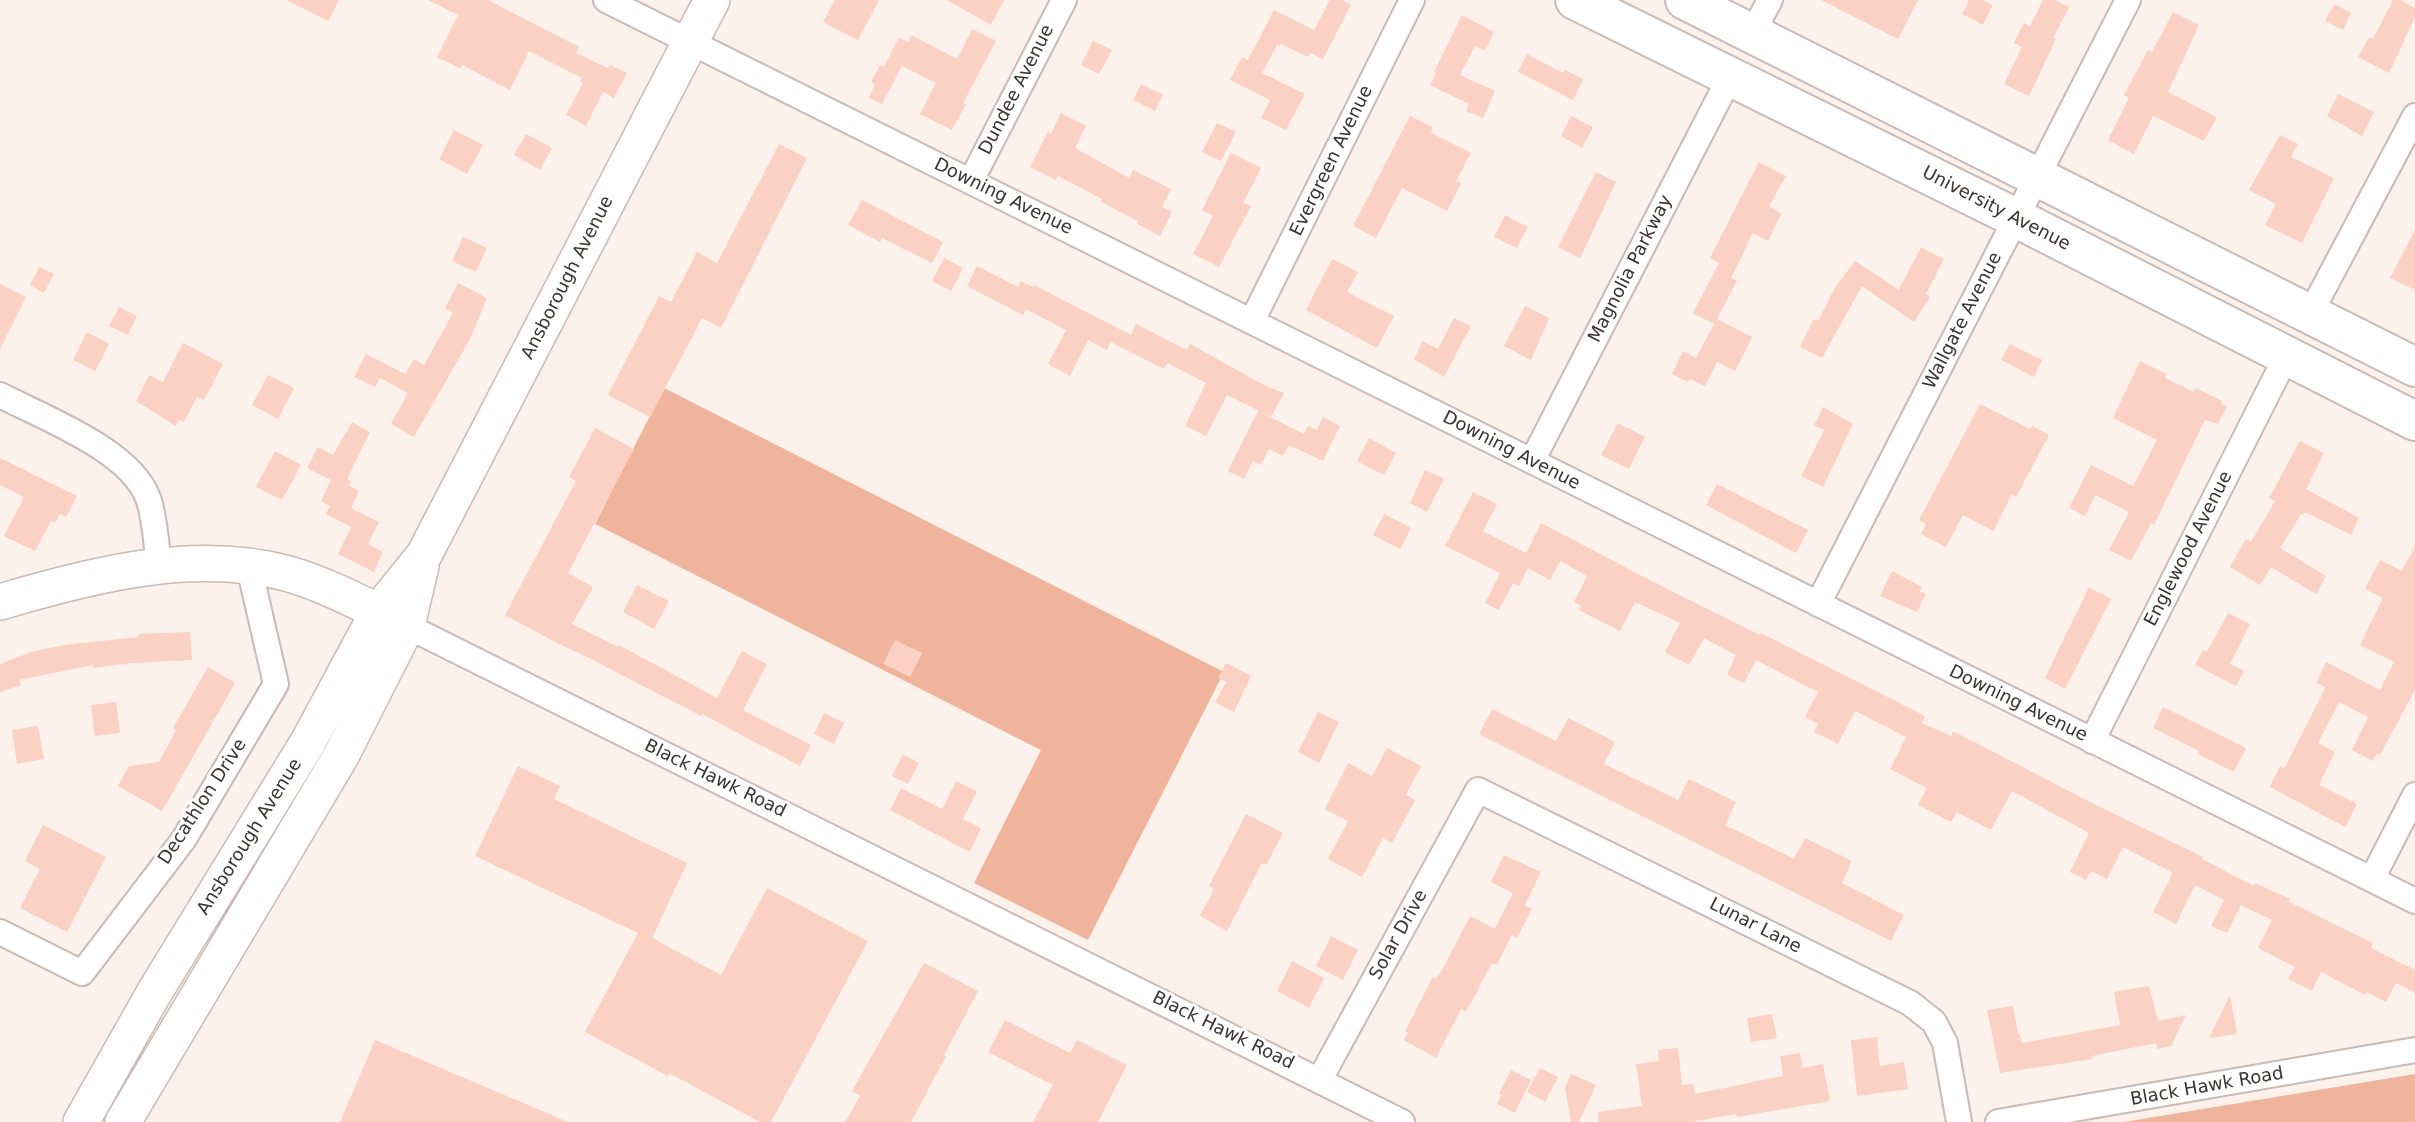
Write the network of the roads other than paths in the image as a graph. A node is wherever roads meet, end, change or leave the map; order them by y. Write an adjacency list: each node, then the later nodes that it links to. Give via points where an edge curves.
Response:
1 (606, 0): 10 (street, Downing Avenue)
2 (712, 0): 10 (main road, Ansborough Avenue)
3 (1064, 0): 14 (street, Dundee Avenue)
4 (1412, 0): 17 (street, Evergreen Avenue)
5 (1575, 0): 11 (main road, University Avenue)
6 (1685, 0): 9 (main road)
7 (1770, 0): 9 (street)
8 (2128, 0): 13 (street, Wallgate Avenue)
9 (1752, 34): 13 (main road)
10 (690, 43): 14 (street, Downing Avenue); 27 (main road, Ansborough Avenue)
11 (1730, 77): 15 (main road, University Avenue); 22 (street, Magnolia Parkway)
12 (2415, 116): 16 (street)
13 (2037, 177): 15 (street, Wallgate Avenue); 16 (main road)
14 (971, 181): 17 (street, Downing Avenue)
15 (2016, 218): 18 (main road, University Avenue); 26 (street, Wallgate Avenue)
16 (2310, 314): 19 (main road)
17 (1252, 321): 22 (street, Downing Avenue)
18 (2286, 357): 21 (main road, University Avenue); 28 (street, Englewood Avenue)
19 (2415, 367)
20 (0, 395): 24 (street, via 106,450 130,468 148,498)
21 (2415, 421)
22 (1532, 461): 26 (street, Downing Avenue)
23 (249, 567): 24 (main road, Black Hawk Road); 27 (main road, Black Hawk Road, via 320,584); 33 (street, Decathlon Drive, via 276,684 184,839 82,973)
24 (160, 568): 25 (main road, Black Hawk Road, via 65,584)
25 (0, 603)
26 (1818, 604): 28 (street, Downing Avenue)
27 (392, 619): 35 (street, Black Hawk Road); 36 (main road, Ansborough Avenue, via 308,742); 37 (main road, Ansborough Avenue, via 341,756)
28 (2092, 741): 31 (street, Downing Avenue)
29 (1478, 790): 35 (street, Solar Drive); 39 (street, Lunar Lane, via 1910,1003 1934,1022 1945,1043)
30 (2415, 795): 31 (street)
31 (2372, 879): 32 (street, Downing Avenue)
32 (2415, 901)
33 (0, 932)
34 (2415, 1050): 40 (street, Black Hawk Road)
35 (1320, 1079): 38 (street, Black Hawk Road)
36 (81, 1122)
37 (123, 1122)
38 (1402, 1122)
39 (1959, 1122)
40 (1998, 1122)

